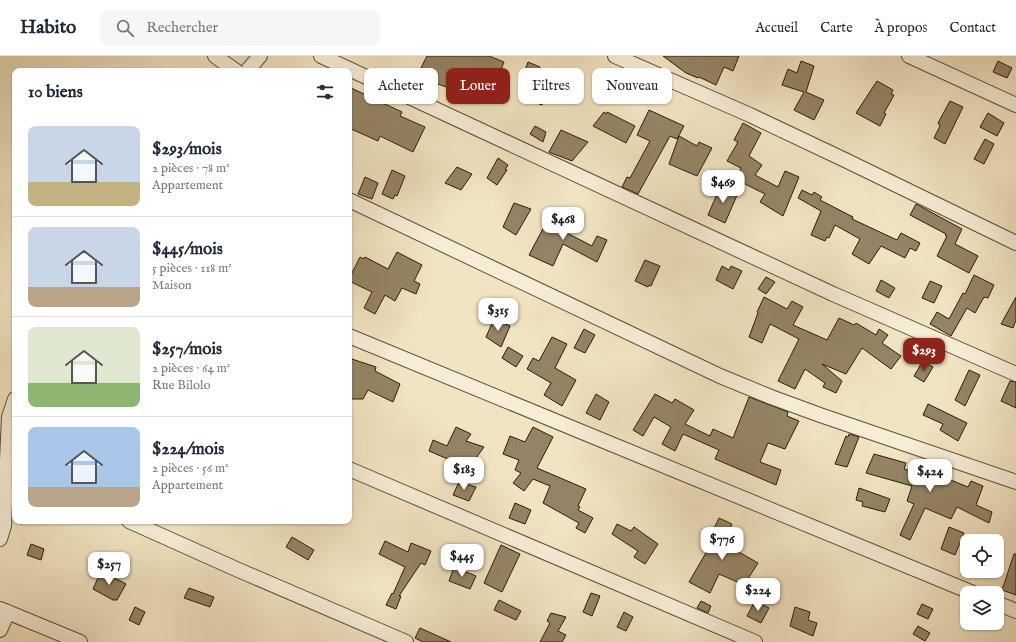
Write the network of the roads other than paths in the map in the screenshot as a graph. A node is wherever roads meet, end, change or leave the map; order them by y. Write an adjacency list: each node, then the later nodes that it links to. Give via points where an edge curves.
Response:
1 (215, 56): 6 (street)
2 (260, 56): 7 (street)
3 (321, 56): 8 (street)
4 (615, 56): 12 (street, via 750,115)
5 (909, 56): 10 (street)
6 (232, 68)
7 (250, 68)
8 (347, 68)
9 (352, 70): 14 (street, via 833,294)
10 (1016, 105)
11 (352, 201): 18 (street, via 728,379 813,412)
12 (1016, 243)
13 (352, 337): 21 (street)
14 (1016, 374)
15 (12, 408): 16 (street, via 9,416)
16 (11, 467): 20 (street)
17 (352, 470): 28 (street)
18 (1016, 482)
19 (136, 524): 27 (street)
20 (0, 539)
21 (960, 588)
22 (1004, 606): 24 (street)
23 (4, 611): 25 (street); 26 (street)
24 (1016, 611)
25 (0, 630)
26 (78, 642)
27 (406, 642)
28 (755, 642)

